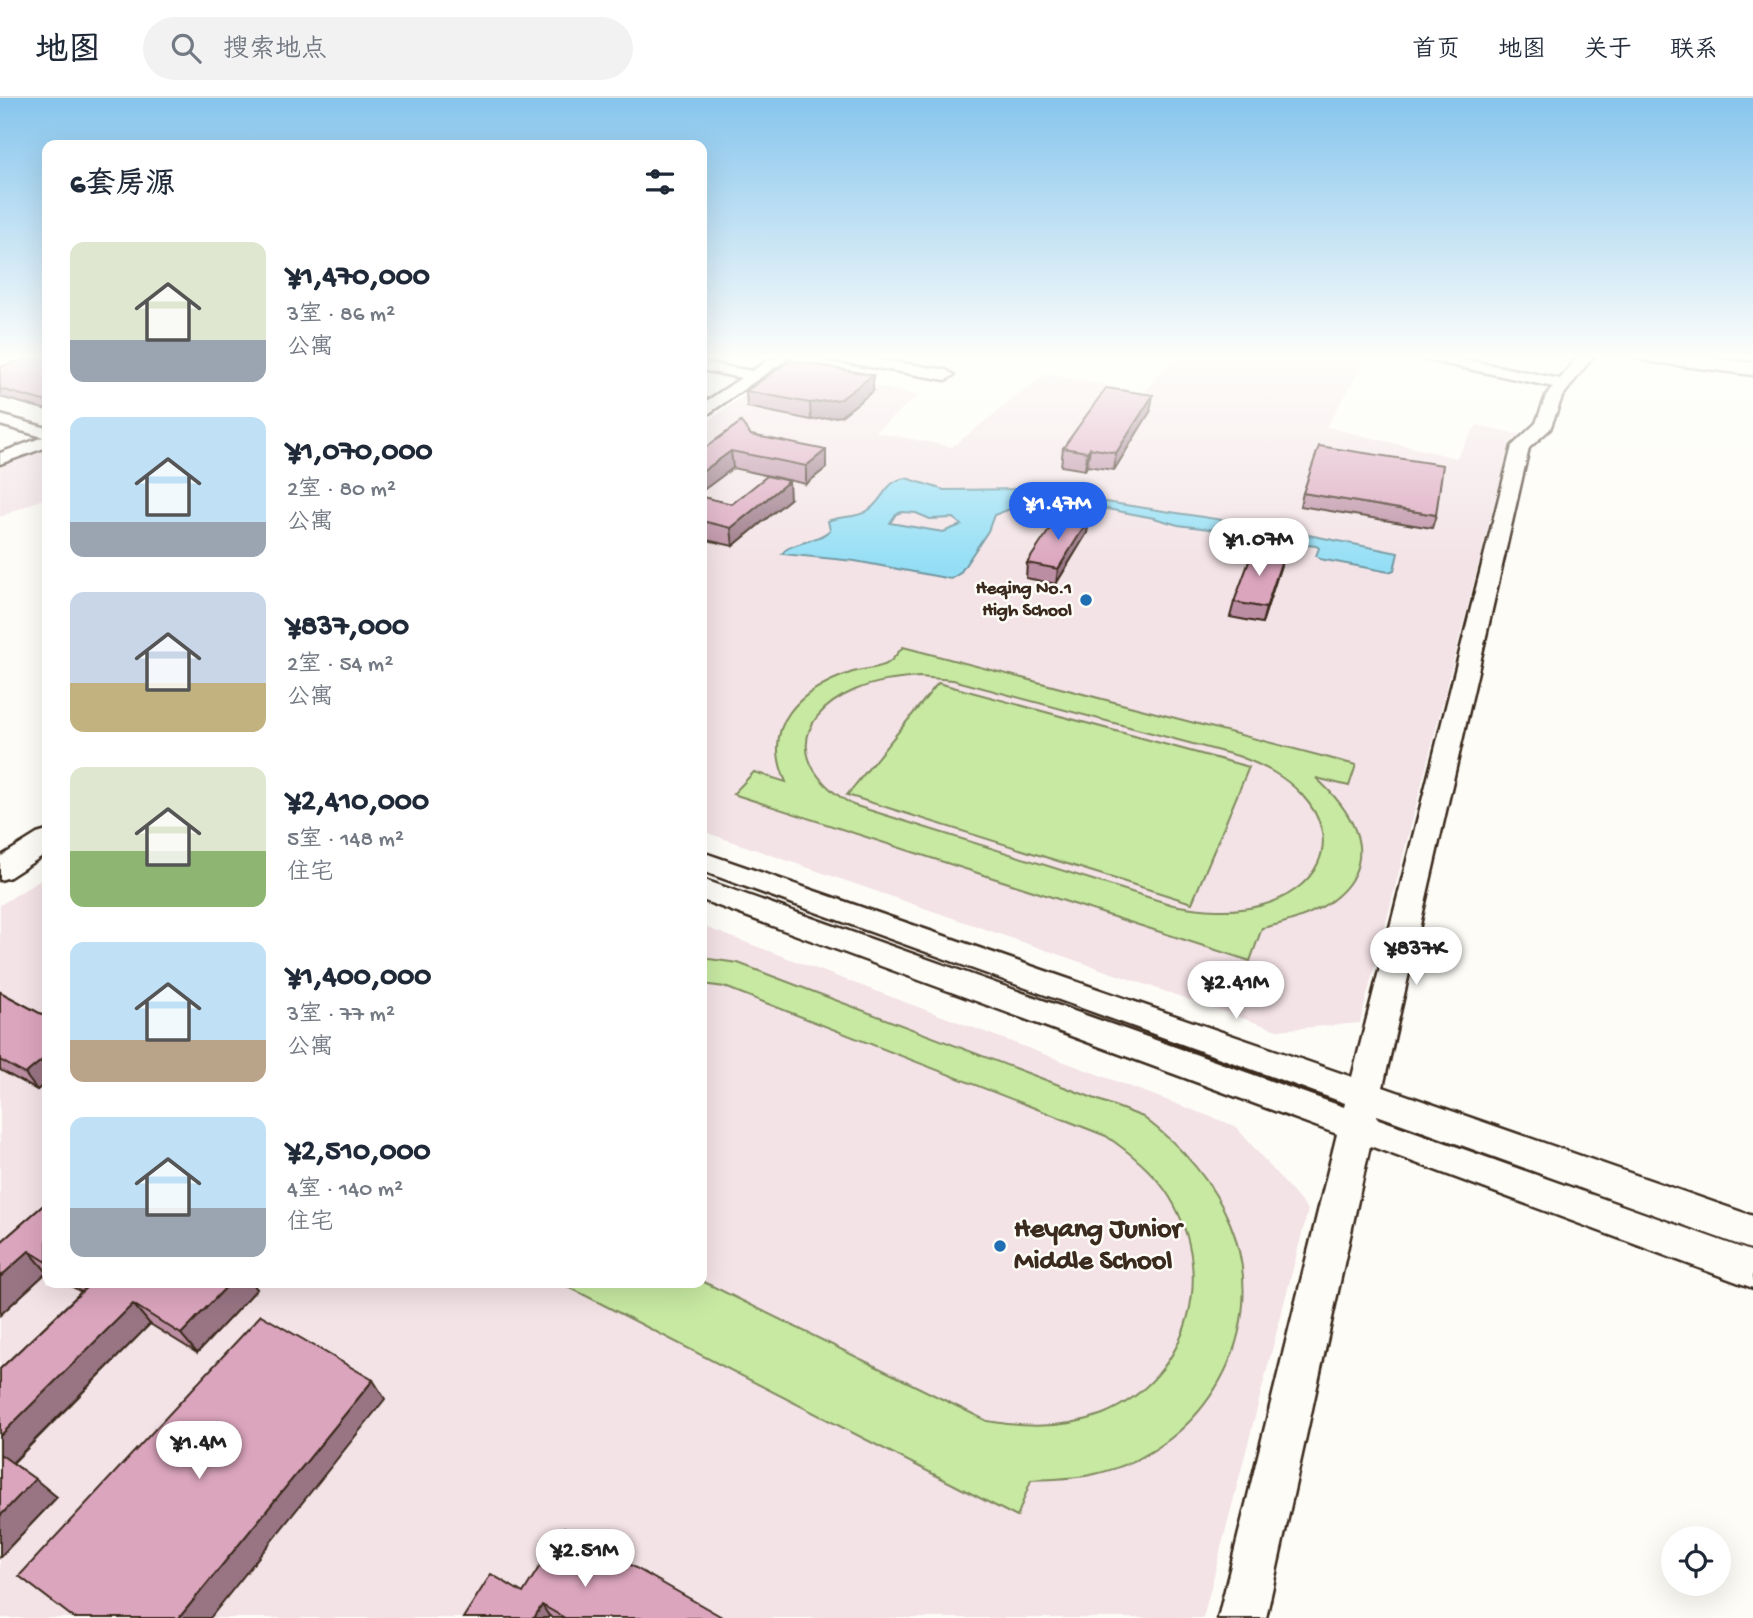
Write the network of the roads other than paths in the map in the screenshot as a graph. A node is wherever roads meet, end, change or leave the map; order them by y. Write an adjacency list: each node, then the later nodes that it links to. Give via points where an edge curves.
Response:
1 (21, 426): 3 (street)
2 (1543, 426): 10 (street, via 1521,446)
3 (42, 432)
4 (42, 443): 5 (street)
5 (0, 459)
6 (42, 843): 8 (street)
7 (707, 863): 10 (street)
8 (0, 870)
9 (707, 891): 10 (street)
10 (1361, 1111): 11 (street); 12 (street); 13 (street)
11 (1753, 1233)
12 (1753, 1270)
13 (1242, 1618)

